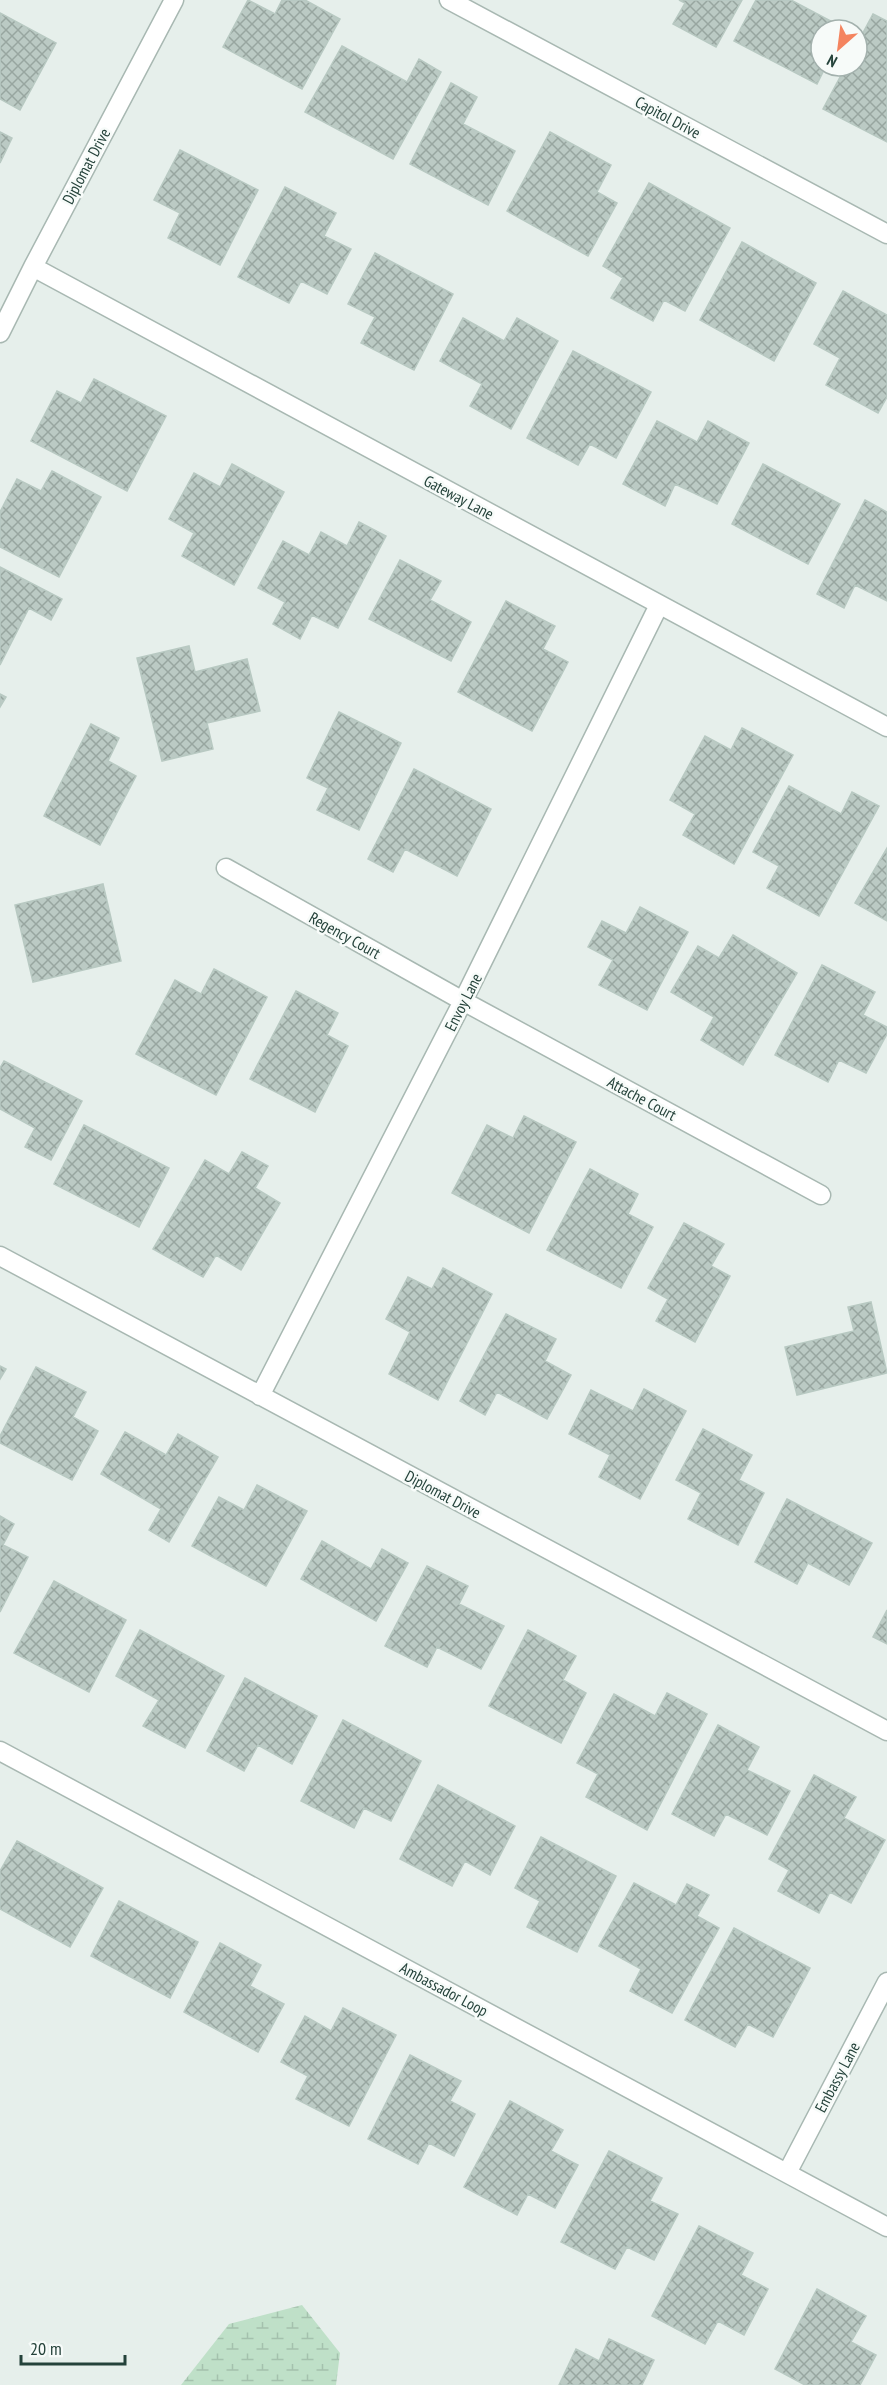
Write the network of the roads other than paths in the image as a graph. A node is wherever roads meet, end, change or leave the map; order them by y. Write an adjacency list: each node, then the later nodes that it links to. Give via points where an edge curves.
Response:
1 (174, 0): 4 (street, Diplomat Drive)
2 (450, 0): 3 (street, Capitol Drive)
3 (887, 234)
4 (33, 267): 5 (street, Diplomat Drive); 6 (street, Gateway Lane)
5 (0, 333)
6 (659, 605): 7 (street, Gateway Lane); 9 (street, Envoy Lane)
7 (887, 727)
8 (226, 868): 9 (street, Regency Court)
9 (464, 1001): 10 (street, Attache Court); 12 (street, Envoy Lane)
10 (821, 1195)
11 (0, 1256): 12 (street, Diplomat Drive)
12 (260, 1395): 13 (street, Diplomat Drive)
13 (887, 1731)
14 (0, 1751): 16 (street, Ambassador Loop)
15 (887, 1982): 16 (street, Embassy Lane)
16 (788, 2173): 17 (street, Ambassador Loop)
17 (887, 2227)

